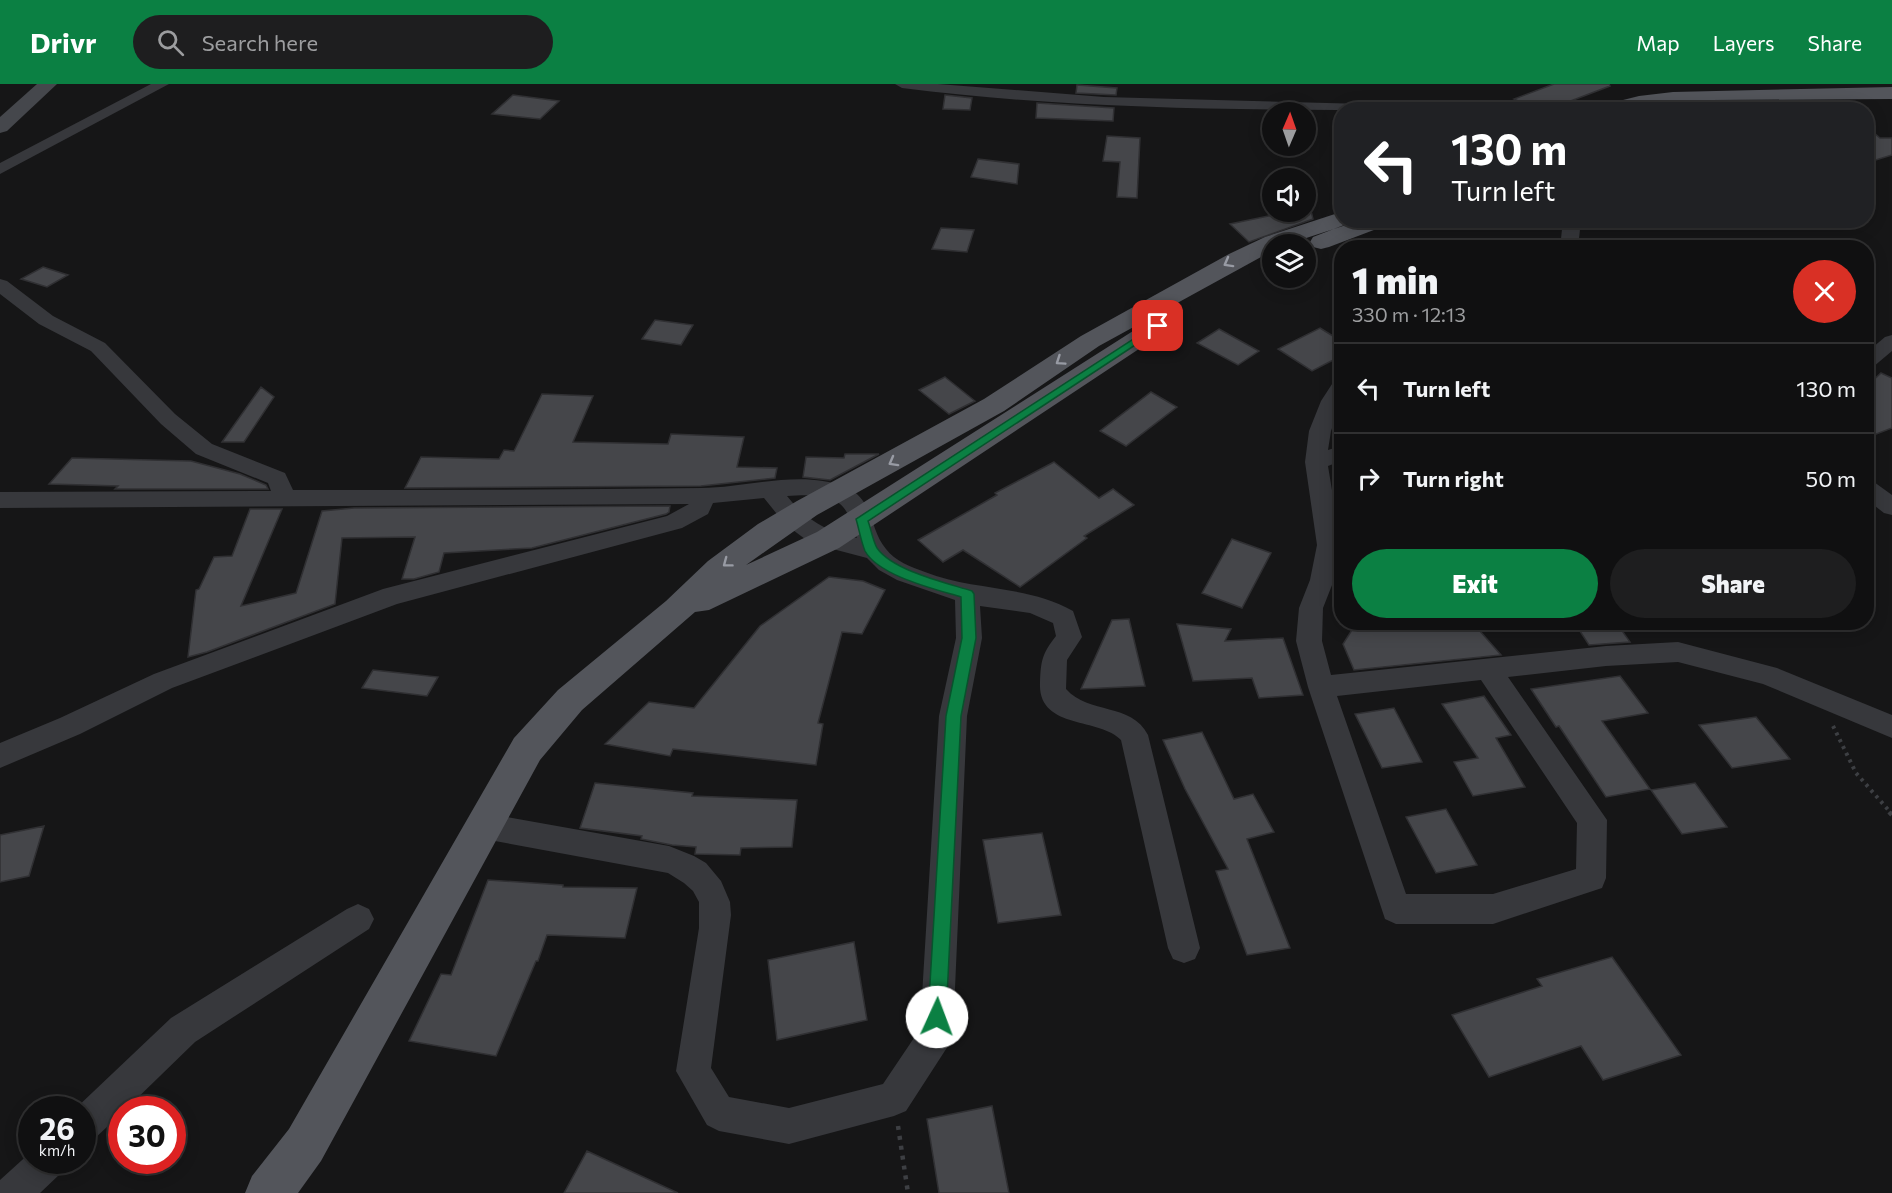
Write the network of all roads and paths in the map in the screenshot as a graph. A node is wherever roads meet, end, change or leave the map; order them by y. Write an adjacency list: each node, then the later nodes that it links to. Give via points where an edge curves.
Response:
1 (48, 84): 11 (main road)
2 (162, 84): 12 (street)
3 (902, 84): 6 (street)
4 (1068, 84): 6 (street)
5 (1892, 93): 7 (main road, via 1694,94)
6 (1059, 99): 8 (street)
7 (1625, 102)
8 (1334, 108)
9 (1874, 110): 10 (main road)
10 (1892, 110)
11 (0, 128)
12 (0, 169)
13 (1334, 221): 23 (main road, one-way to 23, via 1273,242 1218,268 1090,341 994,405)
14 (1358, 228): 15 (main road)
15 (1316, 244)
16 (1262, 267): 30 (main road, via 1210,293)
17 (0, 285): 26 (street, via 46,320 98,347 168,419 204,449 277,478)
18 (1892, 341): 19 (street)
19 (1874, 356)
20 (1334, 396): 21 (street, via 1320,431)
21 (1329, 458): 33 (street)
22 (771, 491): 23 (street); 25 (street); 29 (street)
23 (837, 492): 29 (main road); 30 (street, via 854,503)
24 (1874, 493): 28 (street)
25 (705, 496): 26 (street); 40 (street, via 700,508 674,522 382,600 163,681)
26 (285, 498): 27 (street)
27 (0, 500)
28 (1892, 507)
29 (791, 518): 31 (street, via 806,531); 35 (main road, one-way to 35, via 719,569)
30 (862, 519): 31 (main road); 32 (street)
31 (828, 540): 32 (street); 35 (main road)
32 (871, 550): 34 (street, via 886,563 920,579)
33 (1331, 577): 37 (street, via 1311,608 1310,641)
34 (968, 594): 44 (street, via 1024,604 1064,618 1069,638 1054,658 1053,692 1067,707 1115,720 1134,735); 45 (street, via 969,638 953,716 936,1034)
35 (677, 610): 42 (main road, via 570,700 527,749)
36 (1488, 669): 37 (street); 37 (street, via 1592,820 1591,878 1493,909 1396,909); 38 (street, via 1678,652 1768,675)
37 (1321, 687)
38 (1815, 694): 39 (street); 41 (path, via 1856,773)
39 (1892, 727)
40 (0, 756)
41 (1892, 814)
42 (484, 825): 45 (street, via 669,860 696,873 706,883 713,896 716,927 693,1071 719,1113 789,1126); 49 (main road, via 305,1145)
43 (358, 919): 46 (street, via 183,1030)
44 (1184, 948)
45 (894, 1099): 50 (path)
46 (96, 1114)
47 (34, 1174): 48 (street)
48 (14, 1193)
49 (268, 1193)
50 (908, 1193)

